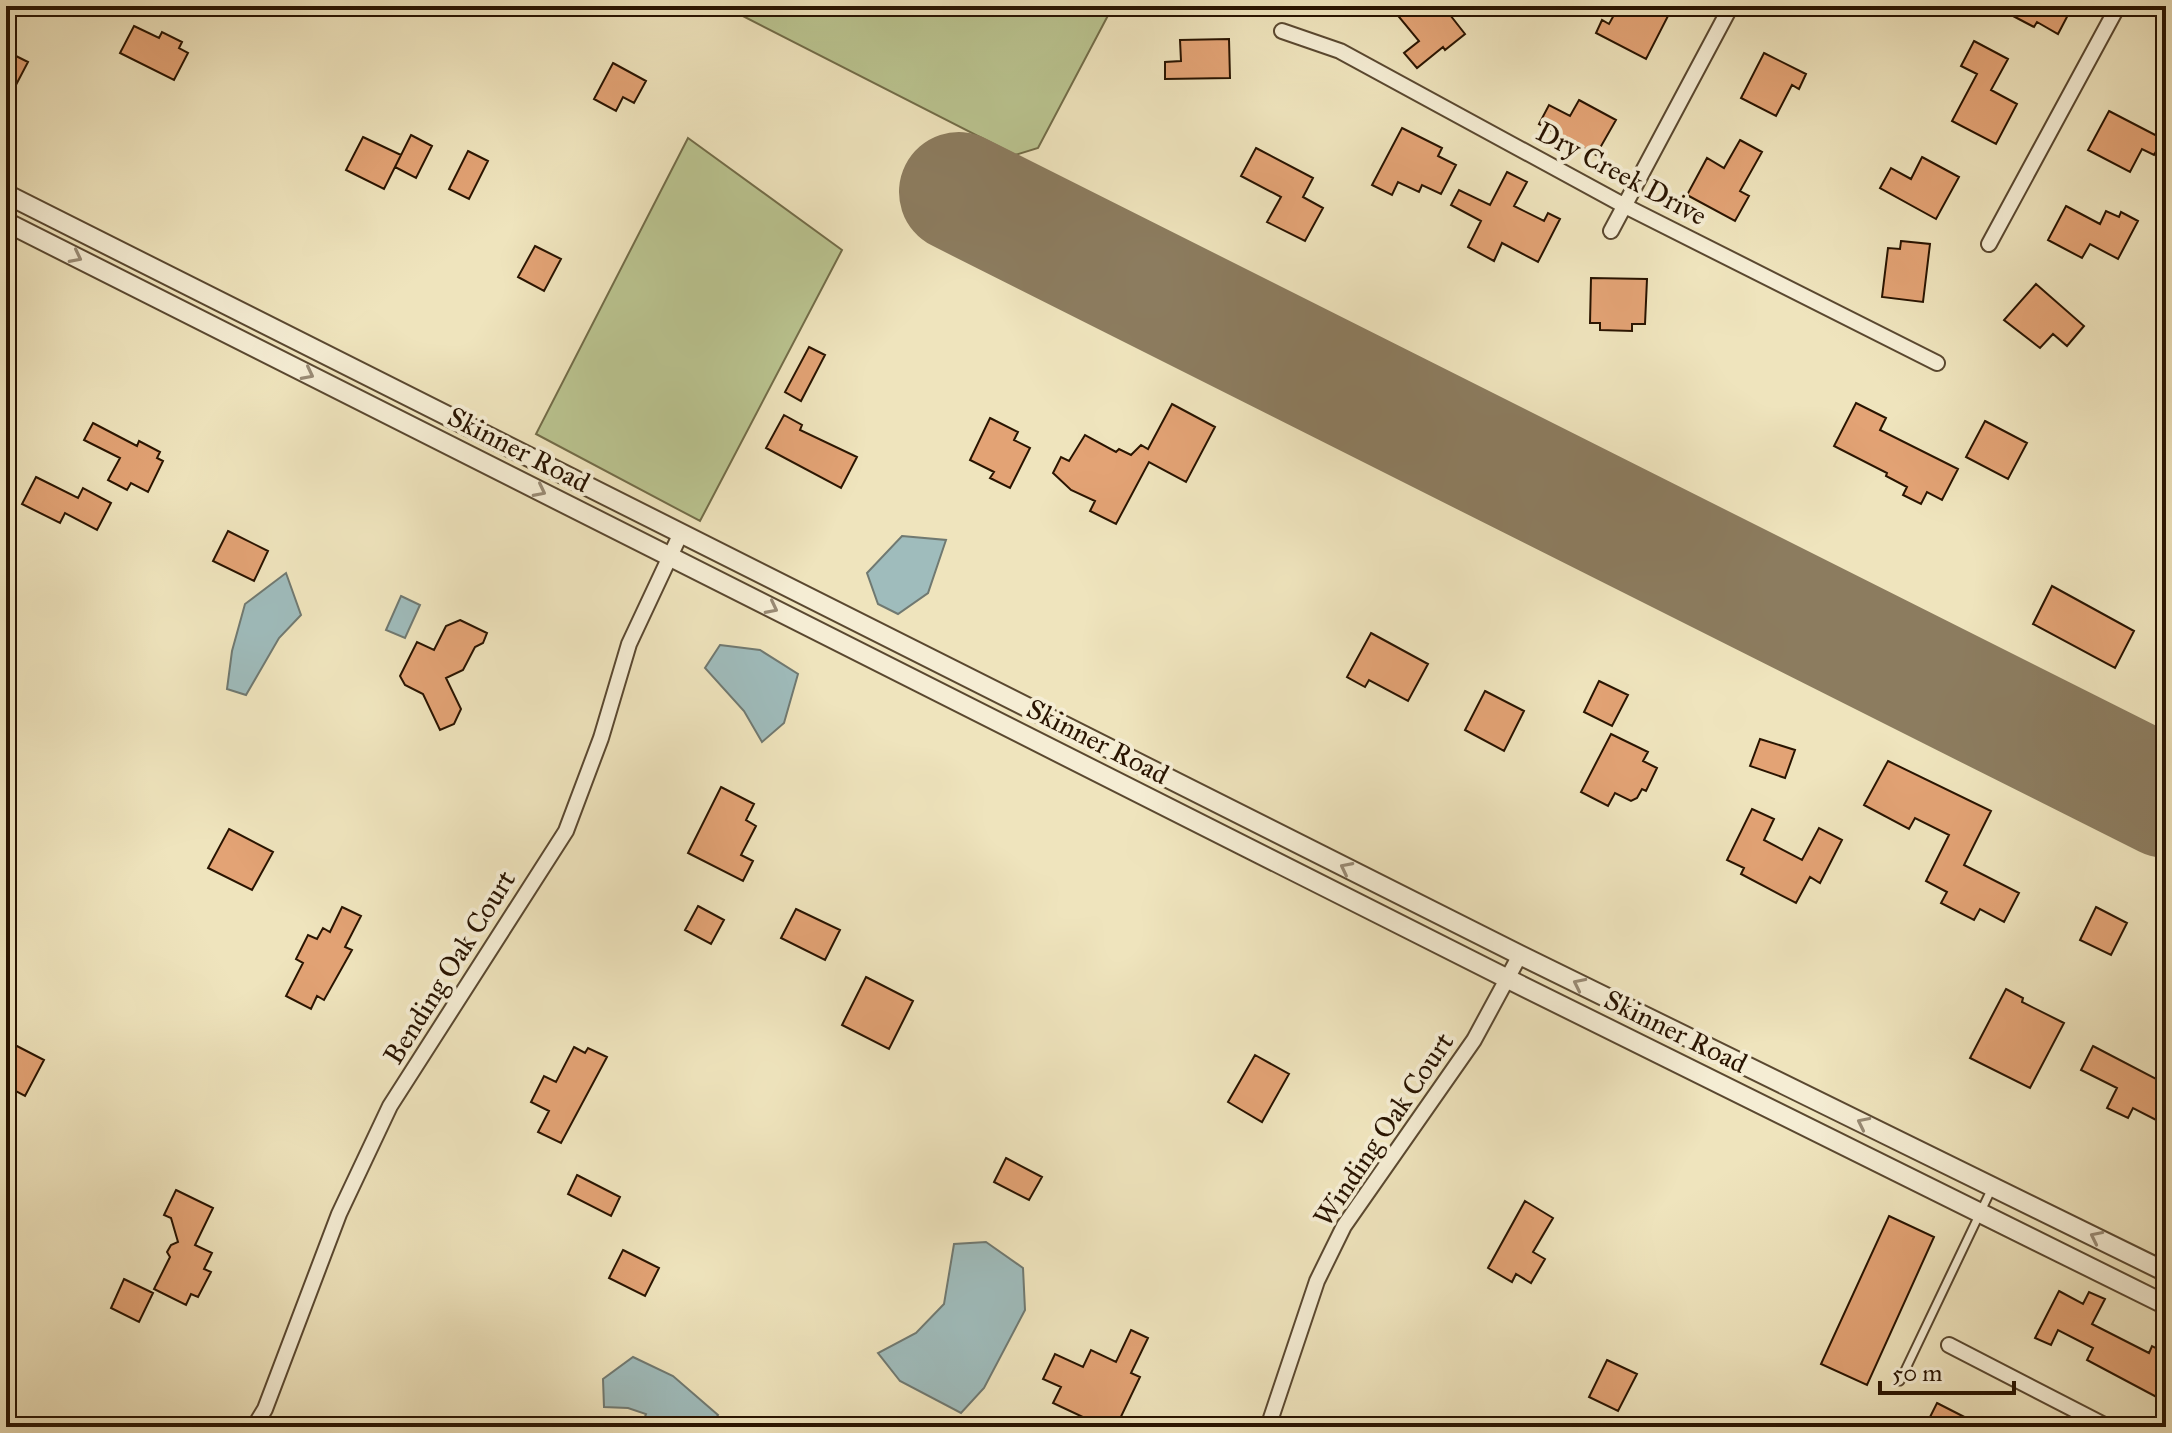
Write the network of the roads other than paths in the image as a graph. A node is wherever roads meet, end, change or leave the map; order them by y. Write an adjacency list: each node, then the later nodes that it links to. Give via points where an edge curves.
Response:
1 (1731, 6): 5 (street)
2 (2118, 6): 8 (street)
3 (1282, 31): 5 (street, Dry Creek Drive, via 1340,51)
4 (6, 194): 9 (street, Skinner Road)
5 (1625, 206): 7 (street); 11 (street, Dry Creek Drive)
6 (6, 222): 10 (street, Skinner Road, one-way to 10)
7 (1611, 231)
8 (1989, 244)
9 (184, 283): 10 (street); 12 (street, Skinner Road)
10 (173, 306): 13 (street, Skinner Road, one-way to 13)
11 (1937, 363)
12 (681, 533): 13 (street, Bending Oak Court); 14 (street, Skinner Road, one-way to 12)
13 (669, 556): 15 (street, Skinner Road, one-way to 15); 22 (street, Bending Oak Court, via 629,644 566,831 390,1106 339,1214)
14 (1520, 955): 15 (street, Winding Oak Court); 16 (street, Skinner Road, one-way to 14)
15 (1508, 979): 17 (street, Skinner Road); 23 (street, Winding Oak Court, via 1474,1040 1344,1226 1317,1281)
16 (1993, 1187): 17 (lane); 18 (street, Skinner Road, one-way to 16)
17 (1980, 1213): 19 (street, Skinner Road); 21 (lane)
18 (2166, 1272)
19 (2166, 1305)
20 (1949, 1345): 24 (street)
21 (1900, 1381)
22 (254, 1427)
23 (1268, 1427)
24 (2108, 1427)

